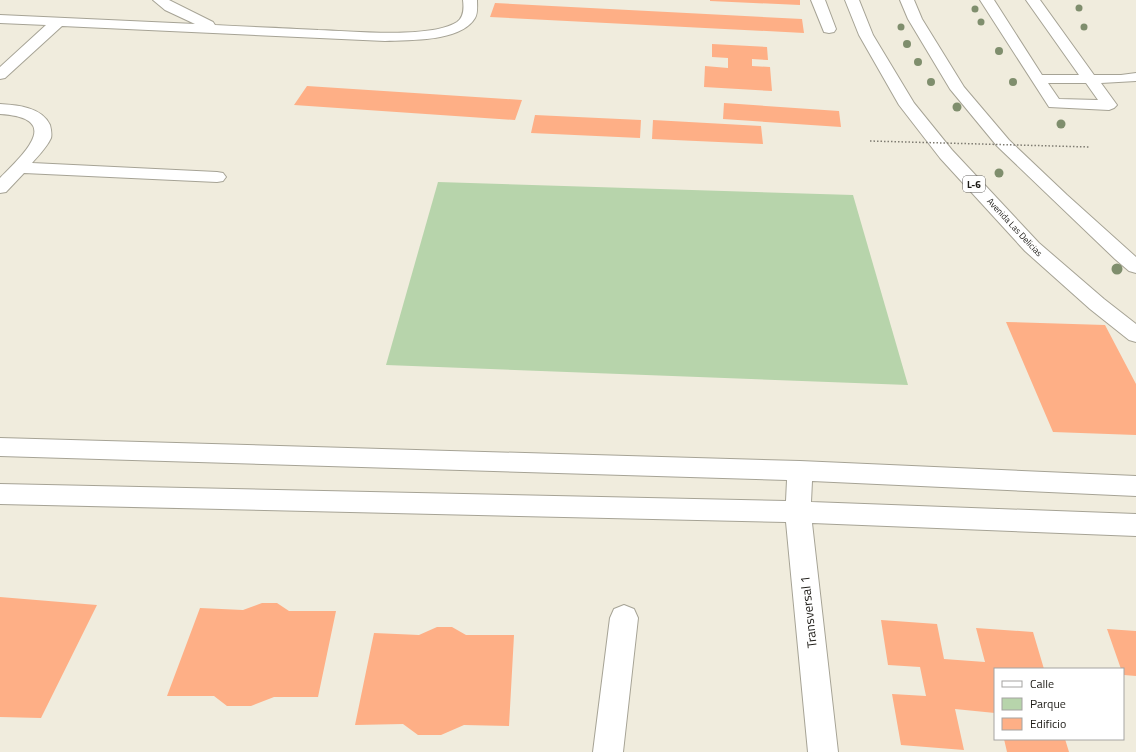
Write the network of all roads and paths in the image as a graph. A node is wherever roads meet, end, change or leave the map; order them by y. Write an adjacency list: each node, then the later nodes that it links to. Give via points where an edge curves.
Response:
1 (160, 0): 10 (street)
2 (470, 0): 10 (street, via 468,19 463,24 450,30 422,35 385,37)
3 (818, 0): 11 (street)
4 (852, 0): 23 (street, Avenida Las Delicias / L-6, via 866,35 907,105 946,154 1032,247)
5 (907, 0): 22 (street, via 915,19 958,89 998,137)
6 (987, 0): 14 (street)
7 (1032, 0): 15 (street)
8 (0, 19): 9 (street)
9 (58, 22): 10 (street); 12 (street)
10 (218, 29)
11 (829, 29)
12 (0, 75)
13 (1136, 77): 15 (street)
14 (1039, 79): 15 (street); 15 (street, via 1054,104 1109,105)
15 (1091, 79)
16 (0, 109): 19 (street, via 19,110 38,118 43,127 43,137)
17 (870, 141): 18 (path, bridge)
18 (1090, 147)
19 (20, 168): 20 (street); 21 (street)
20 (217, 177)
21 (0, 188)
22 (1136, 267)
23 (1136, 335)
24 (0, 447): 25 (street)
25 (800, 471): 26 (street); 28 (street, Transversal 1)
26 (1136, 486)
27 (0, 494): 28 (street)
28 (798, 512): 29 (street); 32 (street, Transversal 1)
29 (1136, 525)
30 (624, 618): 31 (street)
31 (608, 752)
32 (823, 752)

